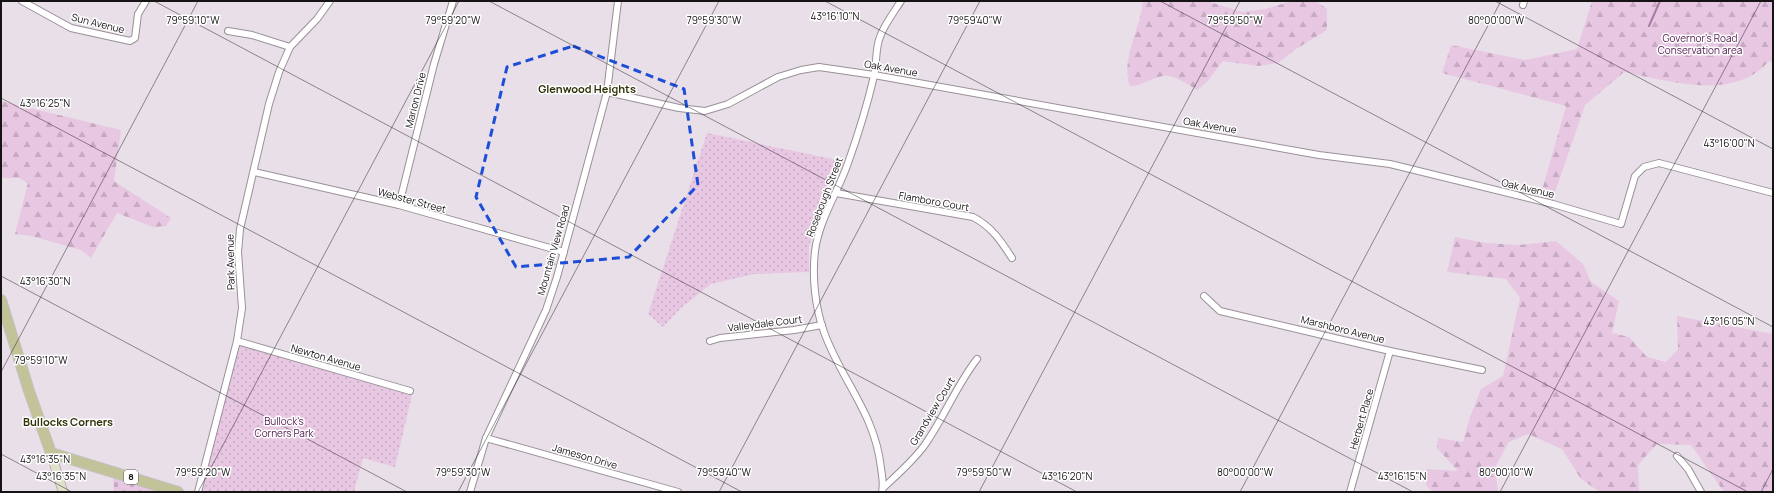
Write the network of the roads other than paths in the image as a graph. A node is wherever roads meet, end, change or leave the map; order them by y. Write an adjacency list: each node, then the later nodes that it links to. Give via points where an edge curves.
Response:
1 (22, 1): 2 (street, Sun Avenue, via 71,28 130,41 135,38 138,14)
2 (146, 1)
3 (330, 1): 8 (street, Park Avenue, via 317,19)
4 (453, 1): 14 (street, Marion Drive, via 434,64)
5 (618, 1): 10 (street, Mountain View Road)
6 (901, 1): 9 (street, Rosebough Street, via 879,38)
7 (228, 31): 8 (street, via 252,35)
8 (290, 47): 11 (street, Park Avenue, via 269,104)
9 (874, 76): 10 (street, Oak Avenue, via 819,67 801,70 778,77 728,104 705,111 679,108); 12 (street, Rosebough Street, via 860,127); 13 (street, Oak Avenue, via 1319,155 1390,164 1553,204 1621,224 1635,176 1644,167 1659,163)
10 (607, 92): 15 (street, Mountain View Road)
11 (254, 172): 14 (street, Webster Street); 20 (street, Park Avenue, via 240,229 238,252 242,308)
12 (836, 193): 16 (street, Flamboro Court, via 973,217 986,224); 19 (street, Rosebough Street, via 826,214 815,250 816,294)
13 (1773, 193)
14 (399, 206): 15 (street, Webster Street)
15 (564, 252): 26 (street, Mountain View Road, via 546,310)
16 (1012, 258)
17 (1204, 296): 22 (street, Marshboro Avenue, via 1220,310)
18 (1, 300): 27 (main road)
19 (822, 325): 21 (street, Valleydale Court); 29 (street, Rosebough Street, via 834,355 866,412 876,442)
20 (236, 341): 25 (street, Newton Avenue); 32 (street, Park Avenue)
21 (710, 341)
22 (1390, 351): 24 (street, Marshboro Avenue); 35 (street, Herbert Place)
23 (977, 359): 29 (street, Grandview Court, via 967,371 925,445 912,462)
24 (1482, 370)
25 (410, 391)
26 (486, 438): 33 (street, Mountain View Road); 34 (street, Jameson Drive)
27 (51, 453): 30 (main road); 31 (main road, 8)
28 (1677, 456): 36 (street)
29 (882, 490)
30 (62, 492)
31 (178, 492)
32 (198, 492)
33 (470, 492)
34 (678, 492)
35 (1350, 492)
36 (1701, 492)

